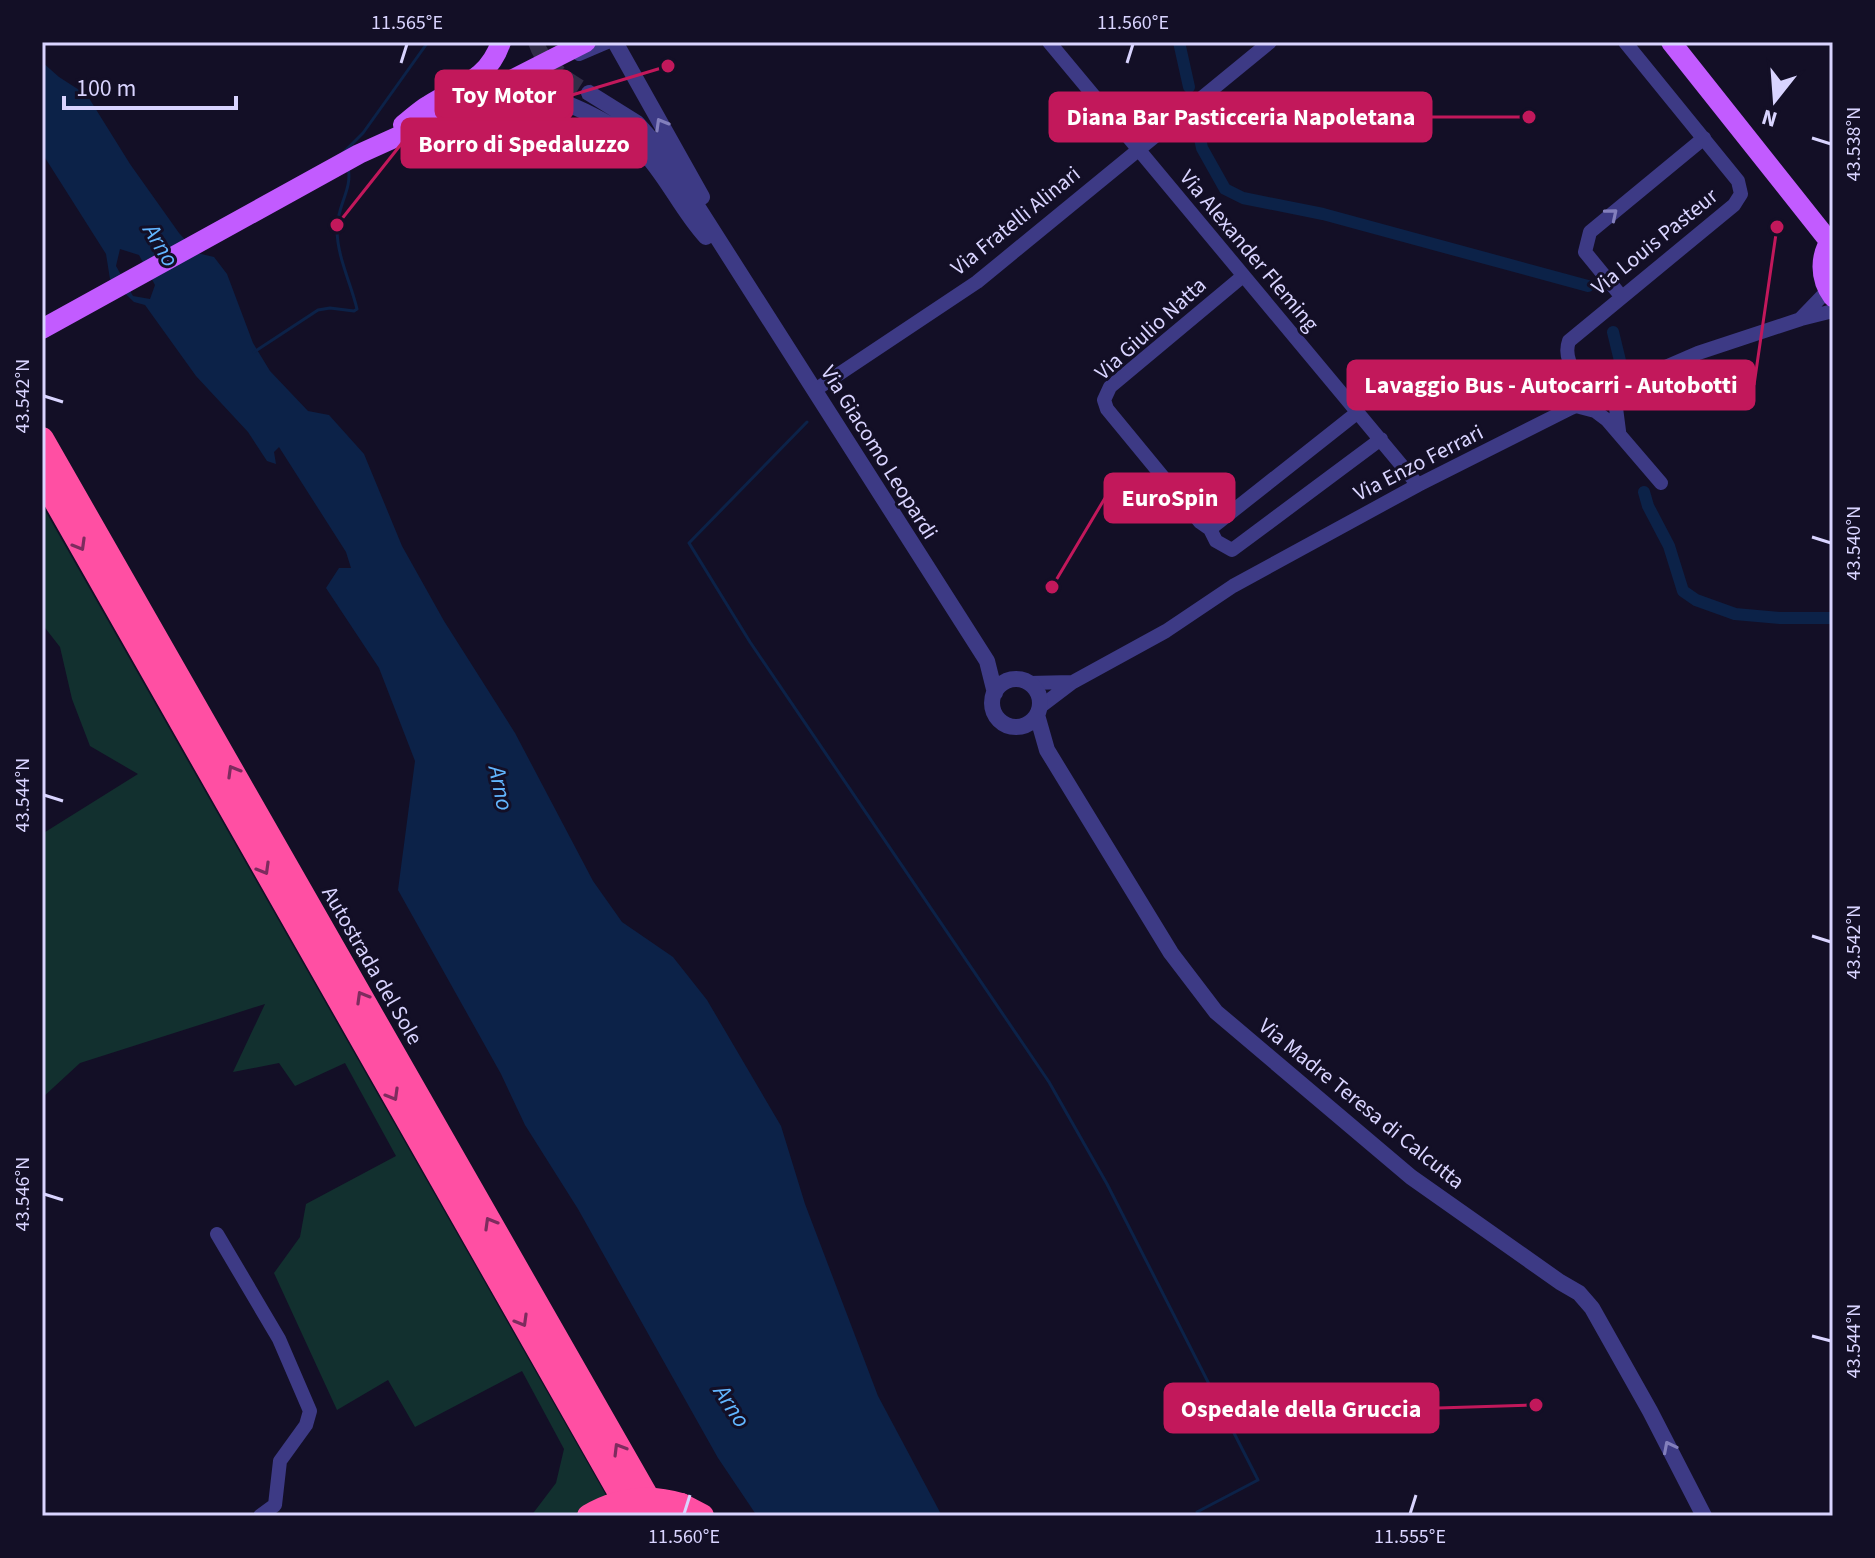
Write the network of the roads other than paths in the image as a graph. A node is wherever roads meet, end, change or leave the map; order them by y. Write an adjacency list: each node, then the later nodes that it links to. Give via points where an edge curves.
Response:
1 (501, 42): 13 (main road, via 495,60 478,77)
2 (565, 42): 13 (main road)
3 (586, 42): 10 (main road)
4 (607, 42): 10 (street)
5 (615, 42): 20 (street, Via Giacomo Leopardi, one-way to 5, via 710,210)
6 (1049, 42): 15 (street, Via Alexander Fleming)
7 (1270, 42): 15 (street, Via Fratelli Alinari)
8 (1625, 42): 14 (street, Via Louis Pasteur)
9 (1671, 42): 17 (main road)
10 (519, 77): 12 (main road)
11 (589, 93): 20 (street, Via Giacomo Leopardi, via 637,123 654,142)
12 (480, 97): 16 (main road); 20 (street, Via Giacomo Leopardi, via 535,94 618,129 641,149 692,222)
13 (391, 134): 16 (main road)
14 (1704, 138): 23 (street, one-way to 14, via 1585,252 1586,239); 23 (street, Via Louis Pasteur, via 1738,181 1741,194)
15 (1136, 150): 21 (street, Via Alexander Fleming); 28 (street, Via Fratelli Alinari, via 977,282)
16 (359, 154): 26 (main road)
17 (1803, 206): 18 (main road); 19 (main road)
18 (1833, 218)
19 (1831, 239): 22 (main road, via 1822,265)
20 (734, 268): 28 (street, Via Giacomo Leopardi)
21 (1243, 276): 31 (street, Via Alexander Fleming); 38 (street, Via Giulio Natta, via 1110,387 1104,400)
22 (1830, 293): 25 (street)
23 (1621, 296): 29 (street, Via Louis Pasteur, via 1574,336 1565,351)
24 (1833, 311): 25 (street, Via Enzo Ferrari)
25 (1801, 319): 27 (street, Via Enzo Ferrari)
26 (42, 329)
27 (1622, 385): 29 (street, Via Enzo Ferrari); 32 (street, via 1616,408)
28 (815, 390): 39 (street, Via Giacomo Leopardi)
29 (1591, 399): 30 (street, Via Enzo Ferrari)
30 (1576, 406): 32 (street, via 1595,411); 37 (street, Via Enzo Ferrari)
31 (1358, 412): 34 (street, Via Alexander Fleming); 38 (street)
32 (1619, 432): 36 (street)
33 (42, 439): 48 (highway, Autostrada del Sole, one-way to 33)
34 (1381, 439): 37 (street, Via Alexander Fleming); 38 (street, via 1232,550 1216,541)
35 (42, 477): 48 (highway, one-way to 48)
36 (1661, 483)
37 (1418, 485): 41 (street, Via Enzo Ferrari, via 1233,586 1166,631)
38 (1210, 529)
39 (987, 661): 40 (street, Via Giacomo Leopardi); 42 (street, Via Giacomo Leopardi)
40 (1023, 681): 41 (street); 42 (street, via 1003,683); 43 (street, Via Giacomo Leopardi, via 1038,693)
41 (1073, 682): 43 (street, Via Enzo Ferrari)
42 (995, 693): 44 (street, Via Giacomo Leopardi, via 995,714 1005,724)
43 (1039, 711): 44 (street); 45 (street, Via Giacomo Leopardi)
44 (1019, 727): 45 (street, Via Giacomo Leopardi)
45 (1047, 750): 46 (street, Via Giacomo Leopardi, via 1171,953)
46 (1216, 1012): 51 (street, Via Madre Teresa di Calcutta, one-way to 46, via 1650,1411 1579,1293 1411,1177)
47 (217, 1234): 49 (street, via 279,1339 310,1411 280,1461 275,1505)
48 (665, 1513): 50 (highway, bridge, via 663,1500 636,1499)
49 (260, 1516)
50 (589, 1516)
51 (1704, 1516)

